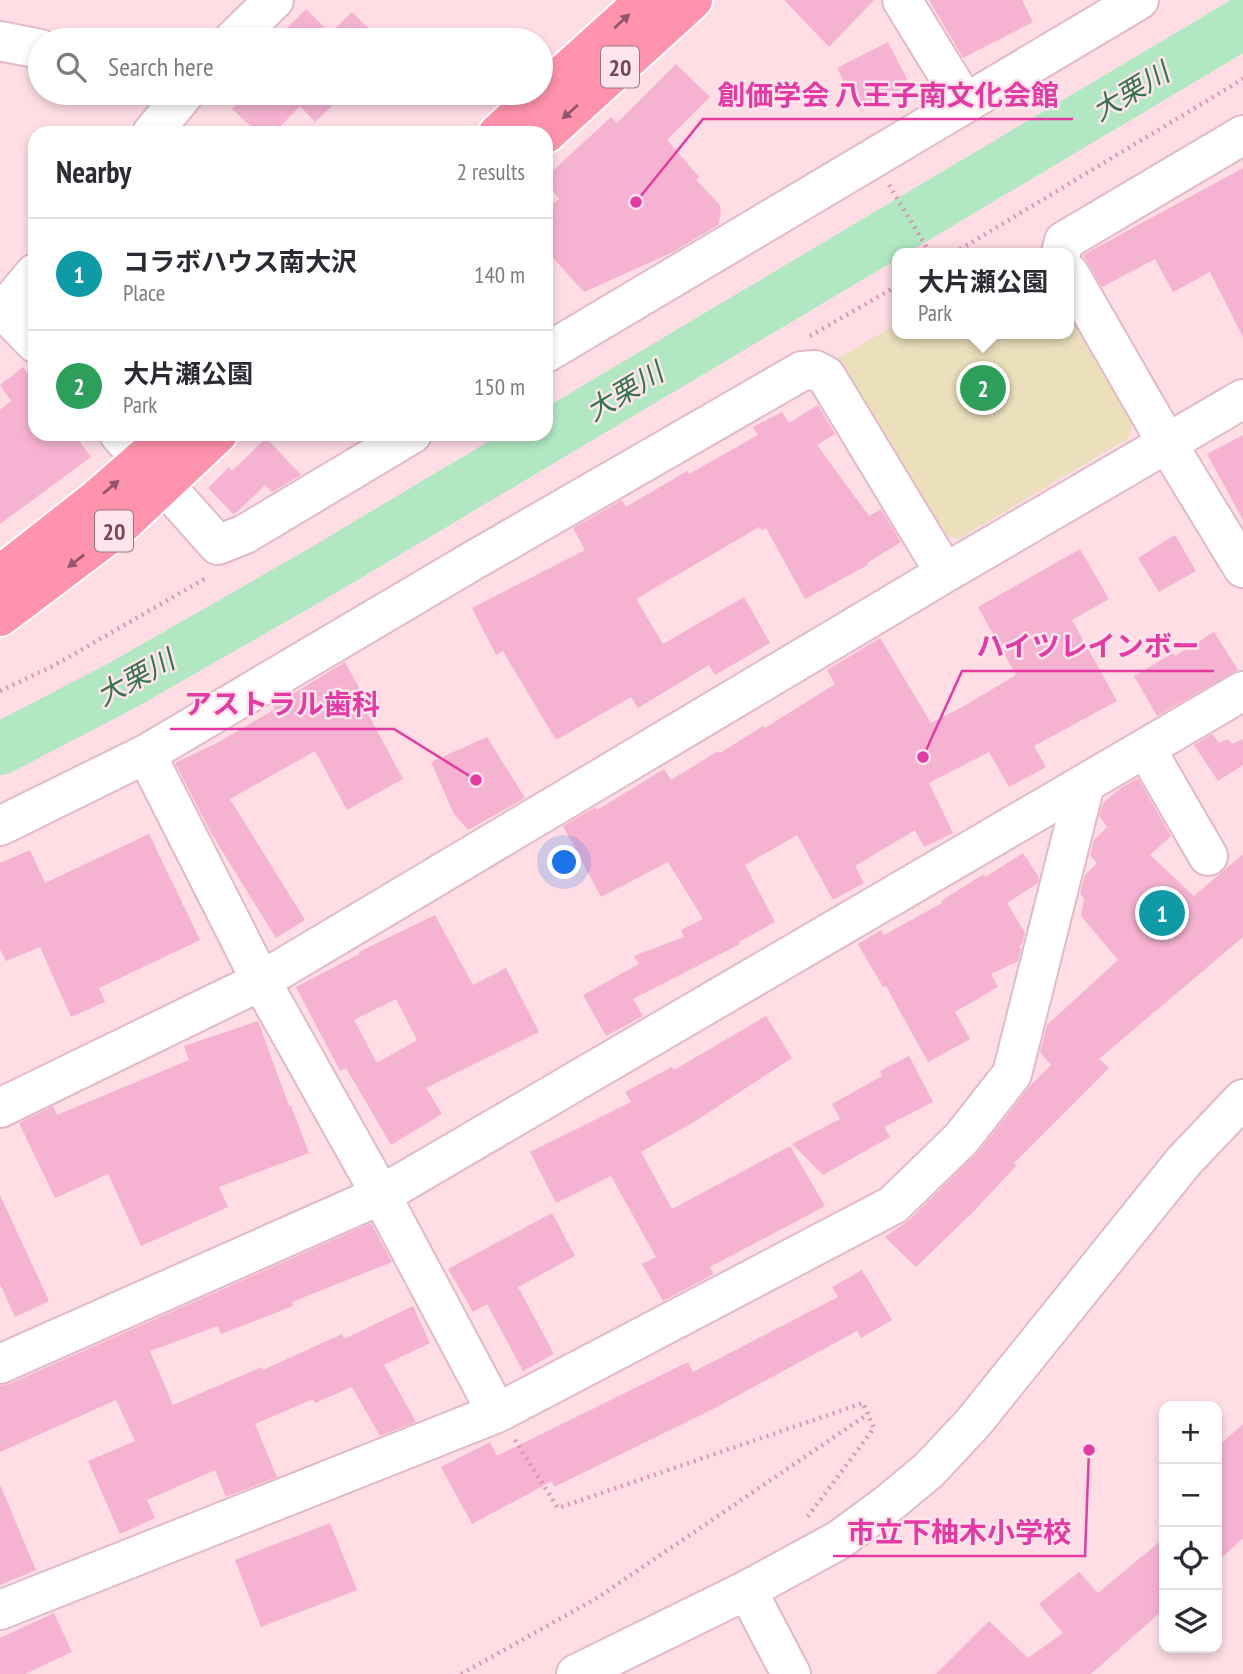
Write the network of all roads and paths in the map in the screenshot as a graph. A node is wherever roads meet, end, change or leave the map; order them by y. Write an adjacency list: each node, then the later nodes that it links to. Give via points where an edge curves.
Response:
1 (274, 0): 6 (street)
2 (645, 0): 10 (main road, 20, one-way to 2)
3 (693, 0): 16 (main road, 20, one-way to 16)
4 (902, 0): 11 (street)
5 (1139, 0): 11 (street)
6 (245, 28)
7 (0, 41): 8 (street)
8 (28, 47)
9 (1243, 79): 20 (path)
10 (553, 83)
11 (965, 103): 28 (street)
12 (175, 105): 14 (street)
13 (529, 105): 15 (main road, 20, one-way to 13)
14 (158, 126)
15 (506, 126)
16 (553, 128)
17 (1243, 135): 21 (street, via 1065,241)
18 (888, 183): 19 (path)
19 (927, 248)
20 (962, 248)
21 (1063, 248)
22 (28, 281): 25 (street)
23 (1074, 281): 33 (street)
24 (892, 289): 27 (path)
25 (2, 313): 26 (street)
26 (28, 337)
27 (808, 337)
28 (553, 349)
29 (1243, 399): 33 (street)
30 (163, 441): 34 (main road, 20)
31 (198, 441): 34 (main road, 20)
32 (400, 441): 34 (street, via 245,534 218,545)
33 (1168, 444): 35 (street); 37 (street)
34 (142, 460): 38 (main road, 20, one-way to 34); 39 (main road, 20, one-way to 39, via 96,546)
35 (1243, 568)
36 (219, 570): 40 (path, via 122,628)
37 (945, 573): 43 (street, via 826,376 802,370); 47 (street)
38 (0, 575)
39 (0, 617)
40 (0, 691)
41 (1243, 691): 42 (street)
42 (1146, 749): 44 (street); 46 (street)
43 (146, 754): 45 (street); 47 (street)
44 (1085, 785): 50 (street); 52 (street, via 1012,1074 961,1139 893,1205)
45 (0, 826)
46 (1208, 856)
47 (261, 981): 49 (street); 50 (street)
48 (1243, 1099): 55 (street, via 1184,1161 973,1423 929,1470 839,1540)
49 (0, 1108)
50 (381, 1195): 51 (street); 52 (street)
51 (0, 1364)
52 (497, 1413): 53 (path, via 558,1508 863,1404); 56 (street)
53 (868, 1414): 54 (path, via 874,1428); 57 (path, via 597,1598)
54 (806, 1518)
55 (747, 1590): 58 (street); 59 (street)
56 (0, 1610)
57 (461, 1674)
58 (576, 1674)
59 (791, 1674)

